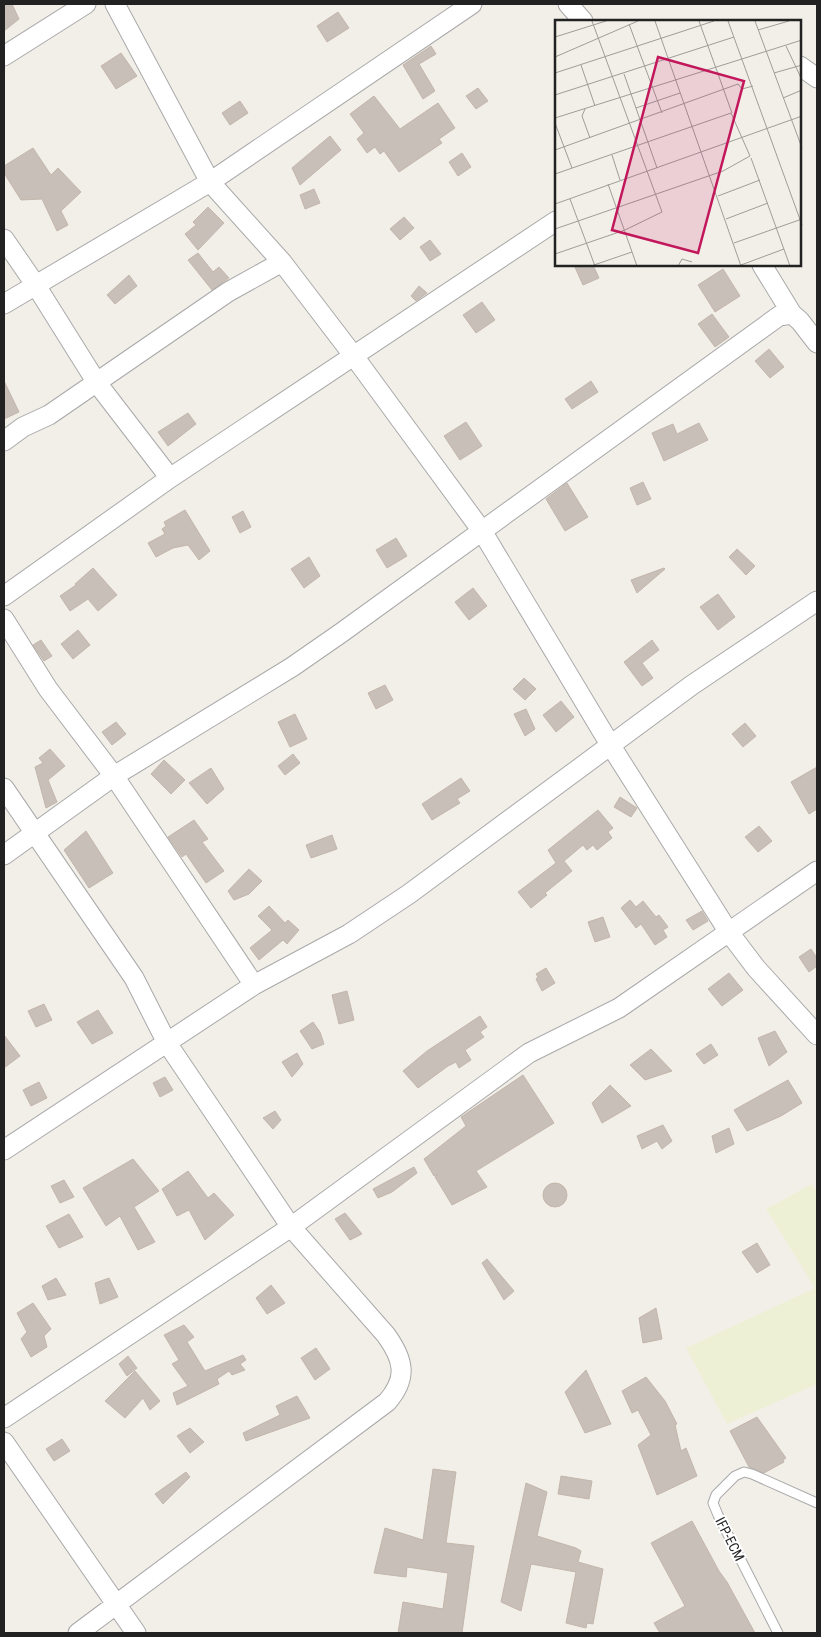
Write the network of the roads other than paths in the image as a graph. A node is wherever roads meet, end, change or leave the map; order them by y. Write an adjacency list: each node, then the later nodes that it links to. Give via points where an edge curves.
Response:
1 (86, 4): 6 (street)
2 (115, 4): 9 (street)
3 (472, 4): 9 (street)
4 (568, 4): 5 (street)
5 (582, 20)
6 (4, 56)
7 (801, 67): 8 (street)
8 (817, 78)
9 (210, 182): 12 (street); 14 (street)
10 (555, 222): 18 (street)
11 (4, 239): 14 (street)
12 (282, 262): 18 (street); 19 (street, via 228,292)
13 (763, 266): 16 (street)
14 (35, 284): 15 (street); 19 (street)
15 (4, 304)
16 (792, 314): 17 (street); 22 (street, via 779,316)
17 (817, 343)
18 (353, 354): 21 (street); 22 (street)
19 (97, 383): 20 (street); 21 (street)
20 (4, 441)
21 (170, 478): 23 (street)
22 (482, 532): 26 (street); 27 (street, via 292,667)
23 (4, 596)
24 (817, 601): 26 (street, via 692,685)
25 (4, 619): 27 (street, via 48,690)
26 (611, 746): 32 (street); 33 (street, via 409,894 364,924)
27 (114, 776): 29 (street); 33 (street)
28 (4, 788): 29 (street)
29 (35, 834): 30 (street); 35 (street, via 134,978)
30 (4, 854)
31 (817, 871): 32 (street)
32 (728, 931): 34 (street, via 756,968); 37 (street, via 618,1008 529,1053)
33 (254, 985): 35 (street)
34 (817, 1035)
35 (167, 1043): 36 (street); 37 (street)
36 (4, 1150)
37 (291, 1227): 38 (street); 41 (street, via 395,1348 401,1361 402,1376 397,1390 362,1423)
38 (4, 1418)
39 (4, 1442): 41 (street)
40 (817, 1503): 44 (lane, IFP-ECM, via 744,1472 735,1476 716,1495 714,1503 718,1515)
41 (117, 1605): 42 (street); 43 (street)
42 (78, 1633)
43 (136, 1633)
44 (778, 1633)

